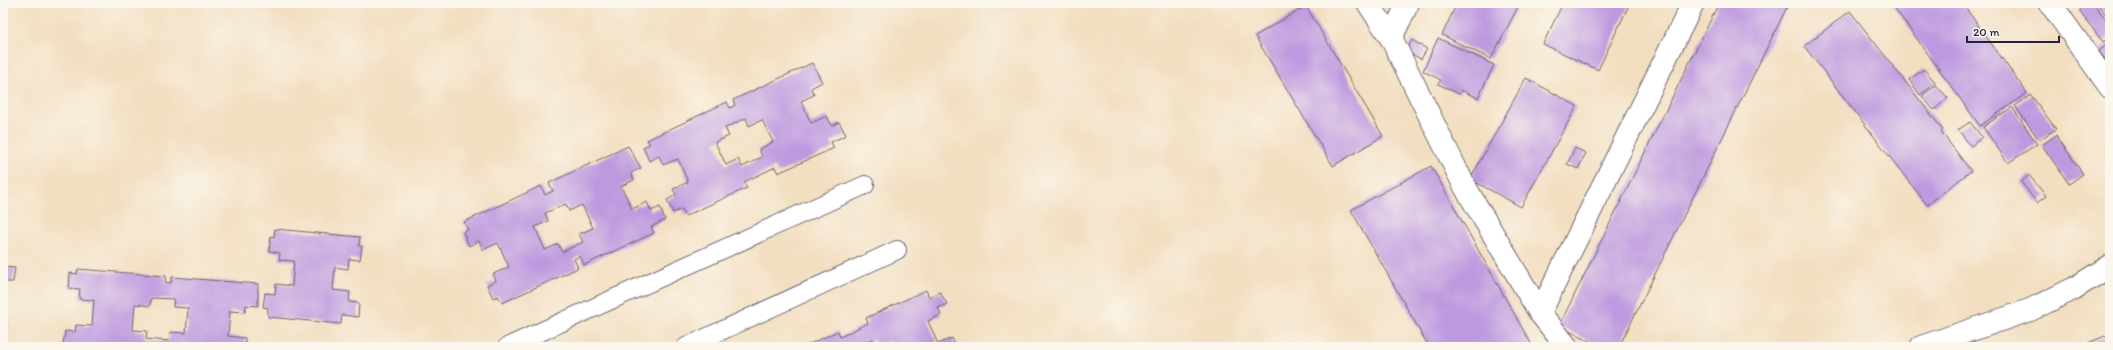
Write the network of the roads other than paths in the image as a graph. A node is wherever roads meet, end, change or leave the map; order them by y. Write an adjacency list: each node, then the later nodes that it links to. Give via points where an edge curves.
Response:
1 (1368, 3): 5 (street)
2 (1408, 3): 5 (street)
3 (1693, 3): 10 (street)
4 (2050, 3): 6 (street)
5 (1391, 38): 10 (street, via 1465,187)
6 (2110, 88)
7 (865, 185): 11 (lane)
8 (897, 250): 12 (lane)
9 (2110, 266): 14 (street, via 2073,289 2030,310)
10 (1540, 313): 13 (street)
11 (508, 347)
12 (686, 347)
13 (1567, 347)
14 (1921, 347)

